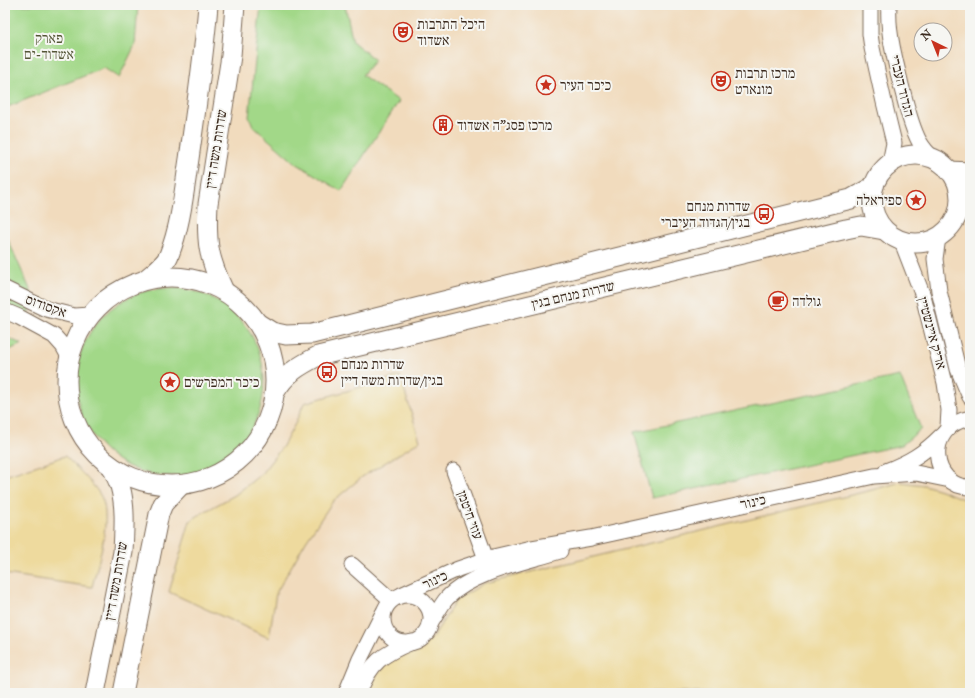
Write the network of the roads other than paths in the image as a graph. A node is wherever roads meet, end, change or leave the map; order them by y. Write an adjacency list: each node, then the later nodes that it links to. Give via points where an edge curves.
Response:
1 (208, 5): 13 (main road, שדרות משה דיין, via 204,60 176,232 168,257)
2 (235, 5): 15 (main road, שדרות משה דיין, via 231,56 207,225 211,263)
3 (870, 5): 5 (street, הגדוד העברי, via 873,54 894,143)
4 (889, 5): 6 (street, הגדוד העברי, via 891,43 911,121 923,148)
5 (890, 163): 6 (main road, via 901,158 924,156); 8 (main road, via 881,172)
6 (942, 165): 7 (main road); 9 (main road, via 956,182 960,194 959,207)
7 (970, 172)
8 (874, 186): 10 (main road, via 872,209); 18 (main road, שדרות מנחם בגין, via 851,199 312,334 286,335 272,332)
9 (963, 215): 11 (main road)
10 (884, 230): 12 (main road); 20 (main road, שדרות מנחם בגין, via 862,226 846,229 318,356 297,367 282,380)
11 (938, 238): 12 (main road, via 921,243); 21 (street, אריק איינשטיין, via 935,259 939,291 958,369)
12 (902, 242): 23 (street, אריק איינשטיין, via 923,296 945,383 949,410)
13 (146, 279): 15 (main road, via 173,276 200,280); 17 (main road, via 125,287 106,299)
14 (5, 289): 17 (street, אקסודוס, via 46,309 74,316)
15 (224, 291): 18 (main road, via 244,306)
16 (5, 311): 19 (street, אקסודוס, via 54,336)
17 (90, 315): 19 (main road, via 77,335)
18 (259, 324): 20 (main road, via 269,345 275,368)
19 (69, 357): 24 (main road, via 67,400 73,420 80,435 96,456)
20 (275, 392): 28 (main road, via 271,412 263,431 237,462 201,481)
21 (970, 397)
22 (970, 418): 23 (street, via 958,421)
23 (945, 431): 26 (street, כינור, via 918,456); 27 (street, אריק איינשטיין, via 938,446 937,456 940,467)
24 (113, 469): 28 (main road, via 146,483 163,486); 36 (main road, שדרות משה דיין, via 120,486 124,513 123,552)
25 (454, 471): 31 (street, עוזי חיטמן)
26 (874, 476): 27 (street, כינור, via 916,473); 30 (street, כינור)
27 (950, 480): 29 (street, כינור)
28 (181, 485): 37 (main road, שדרות משה דיין, via 163,504 160,514)
29 (970, 488)
30 (632, 529): 31 (street, כינור); 34 (street, כינור, via 484,574 458,588)
31 (486, 559): 33 (street, כינור, via 458,569)
32 (352, 565): 33 (street)
33 (392, 603): 34 (street, via 412,595 419,598 429,609); 35 (street, via 384,627 400,642); 38 (street, via 360,659)
34 (430, 624): 35 (street, via 422,637)
35 (412, 642): 39 (street, via 382,657 368,672)
36 (95, 693)
37 (123, 693)
38 (346, 693)
39 (359, 693)

